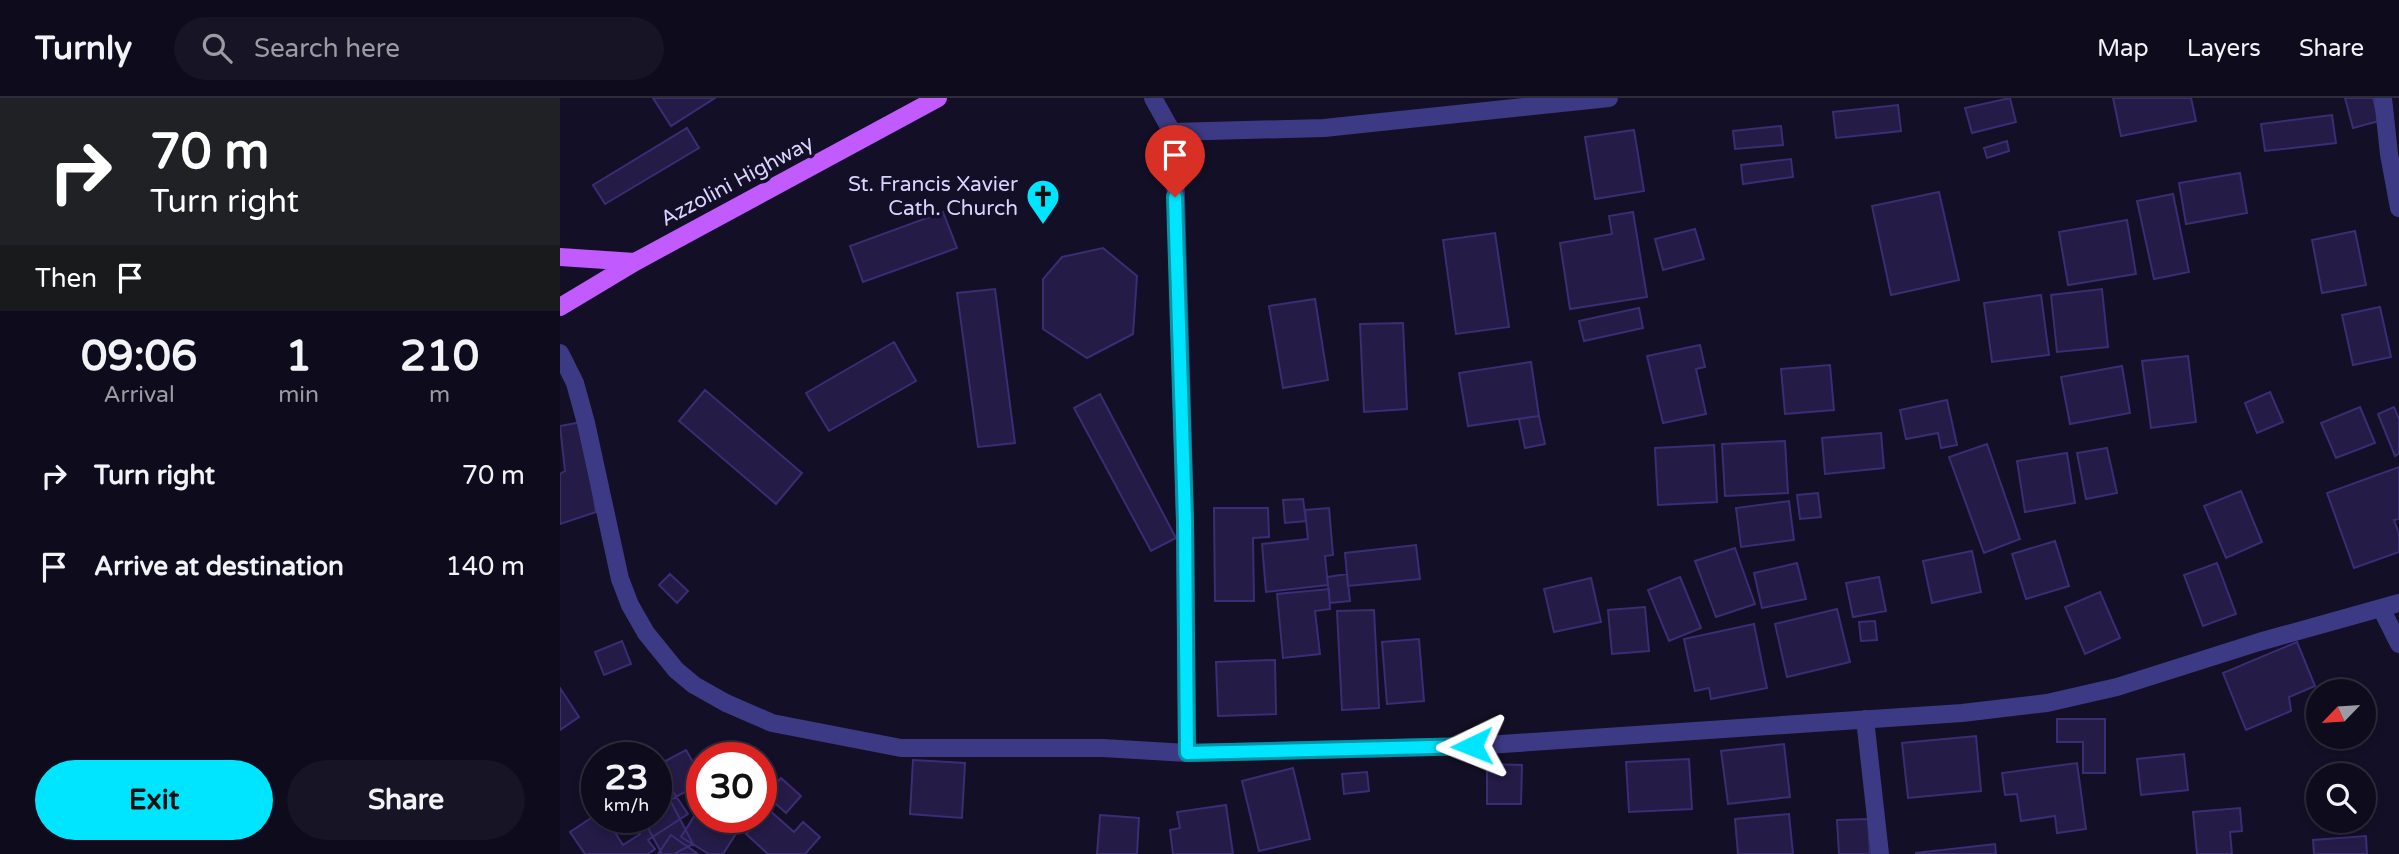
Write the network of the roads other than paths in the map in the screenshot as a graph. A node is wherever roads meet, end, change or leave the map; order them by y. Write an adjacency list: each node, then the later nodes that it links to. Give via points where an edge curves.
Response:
1 (938, 98): 8 (main road, Azzolini Highway)
2 (1153, 98): 5 (street)
3 (1609, 98): 5 (street, via 1324,128)
4 (2383, 98): 6 (street)
5 (1172, 132): 15 (street, via 1185,521)
6 (2399, 208)
7 (560, 257): 8 (main road)
8 (635, 262): 9 (main road, Azzolini Highway)
9 (560, 307)
10 (560, 353): 15 (street, via 575,383 586,423 623,588 646,633 694,685 772,723 901,748 1103,748)
11 (2399, 603): 12 (street)
12 (2381, 608): 13 (street); 14 (street, via 2117,687 2047,703)
13 (2399, 644)
14 (1865, 719): 15 (street, via 1472,746); 16 (street)
15 (1187, 753)
16 (1880, 854)

